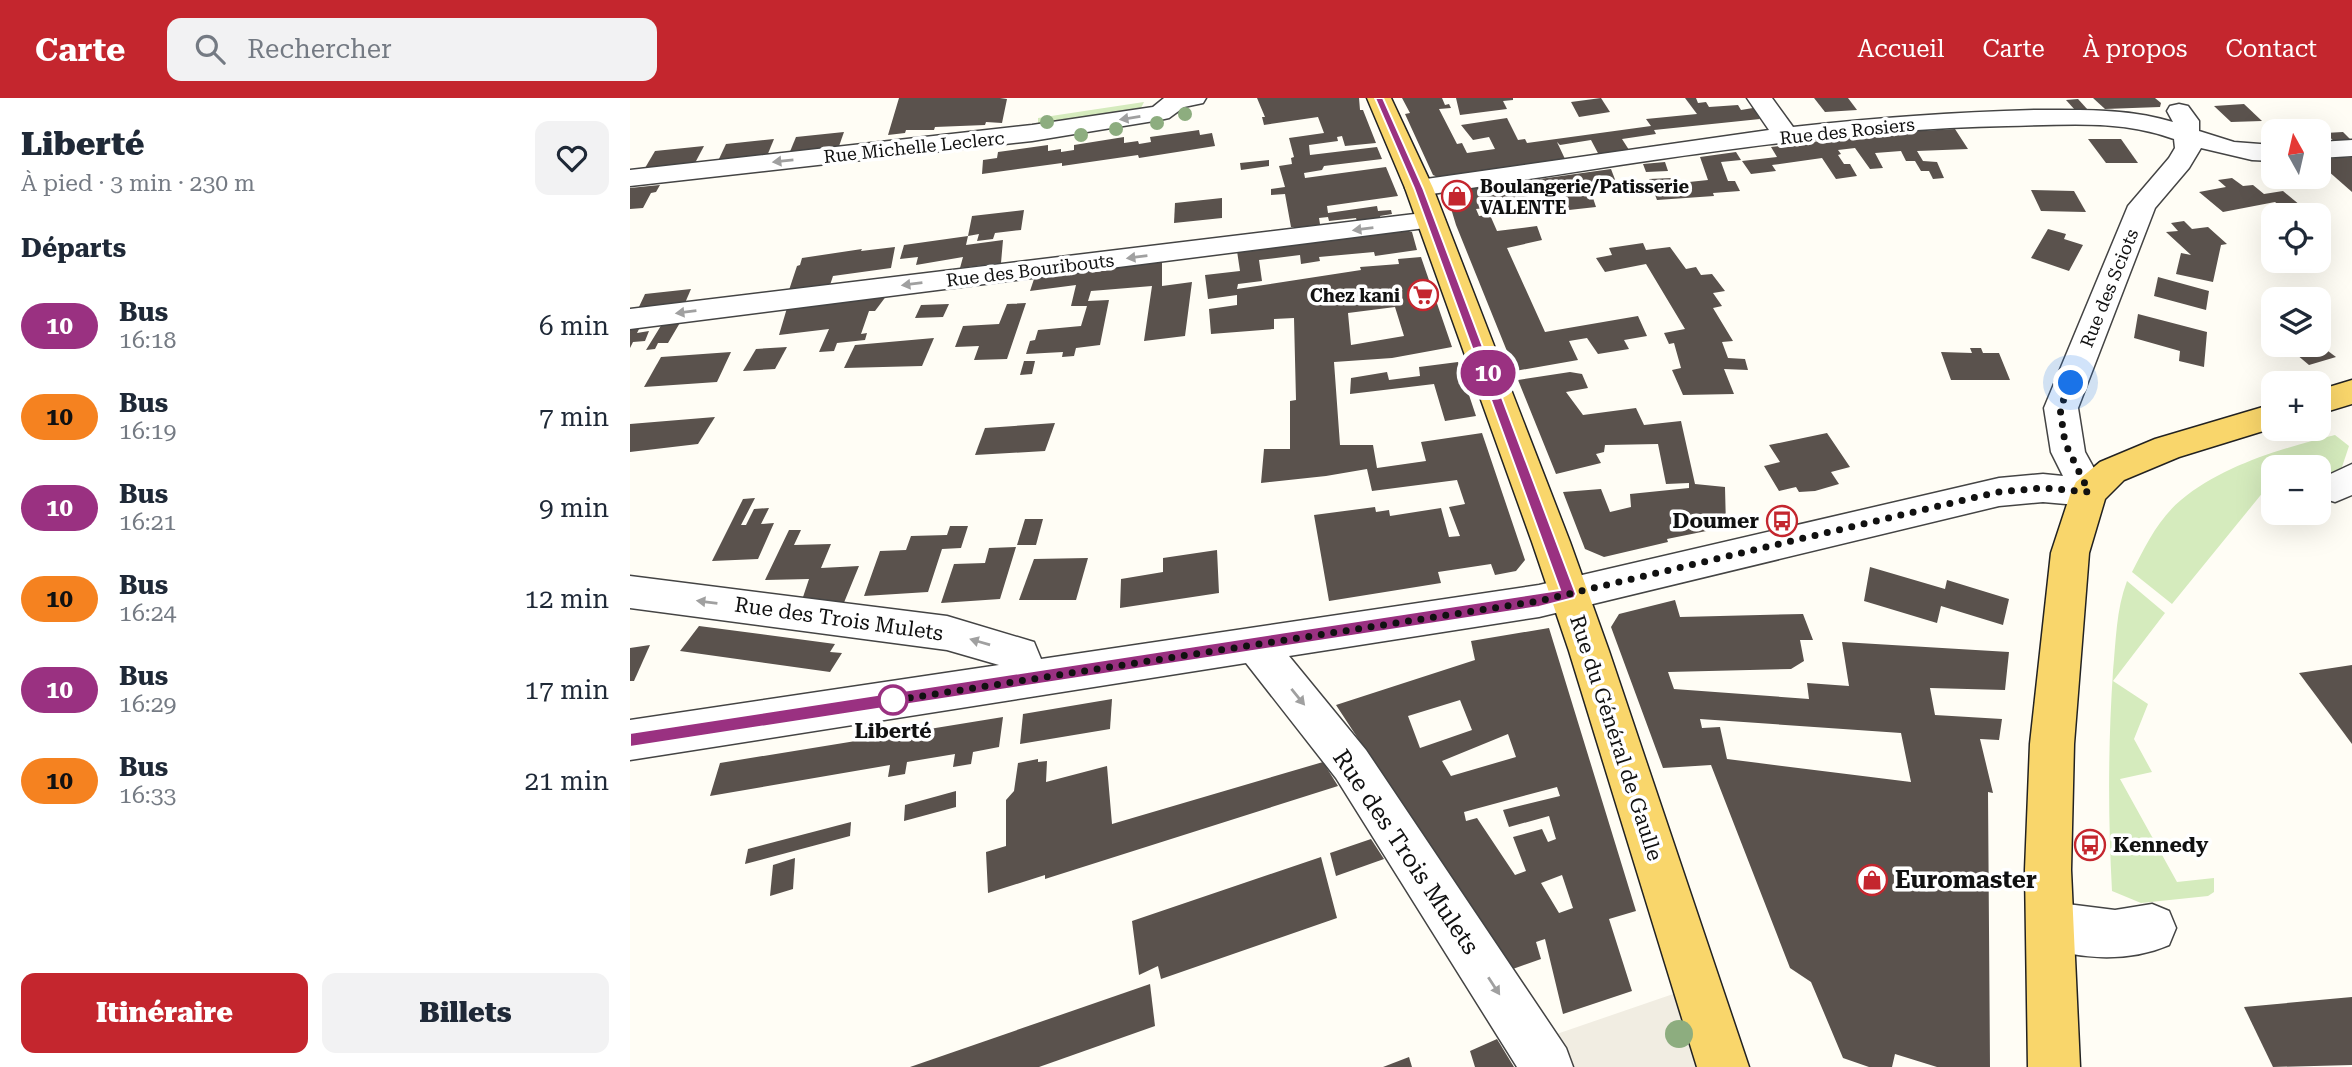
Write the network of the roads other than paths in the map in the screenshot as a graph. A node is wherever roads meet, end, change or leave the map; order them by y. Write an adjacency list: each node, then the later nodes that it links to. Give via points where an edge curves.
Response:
1 (1194, 98): 12 (street, Rue Michelle Leclerc, one-way to 12, via 1176,101 1160,113 1032,133)
2 (1379, 98): 13 (main road, Rue du Général de Gaulle)
3 (1759, 98): 8 (street)
4 (1878, 98): 6 (street)
5 (2165, 98): 7 (street, via 2186,121)
6 (1899, 124): 7 (street, Rue des Rosiers, via 2113,117 2154,122); 8 (street, Rue des Rosiers)
7 (2188, 133): 11 (street, Rue des Rosiers, via 2234,151); 19 (street, Rue des Sciots, via 2188,148 2180,162 2143,206 2060,408 2068,452)
8 (1787, 136): 13 (street, Rue des Rosiers)
9 (2352, 148): 10 (street)
10 (2331, 149)
11 (2261, 154)
12 (630, 178)
13 (1419, 188): 14 (main road, Rue du Général de Gaulle)
14 (1431, 220): 15 (street, Rue des Bouribouts, one-way to 15); 21 (main road, Rue du Général de Gaulle)
15 (630, 319)
16 (2352, 392): 17 (main road)
17 (2331, 398)
18 (2261, 420): 19 (main road, via 2167,448 2112,471)
19 (2089, 492): 21 (street, via 2043,488 1998,492); 25 (main road, via 2070,553 2052,744)
20 (630, 592): 23 (street, Rue des Trois Mulets, one-way to 20, via 1020,654 947,633)
21 (1569, 594): 22 (street); 28 (main road, Rue du Général de Gaulle)
22 (1255, 644): 23 (street); 27 (street, Rue des Trois Mulets, one-way to 27, via 1350,764)
23 (1021, 680): 24 (street)
24 (630, 740)
25 (2051, 926): 26 (street, via 2115,934); 29 (main road)
26 (2152, 928)
27 (1547, 1067)
28 (1723, 1067)
29 (2054, 1067)

